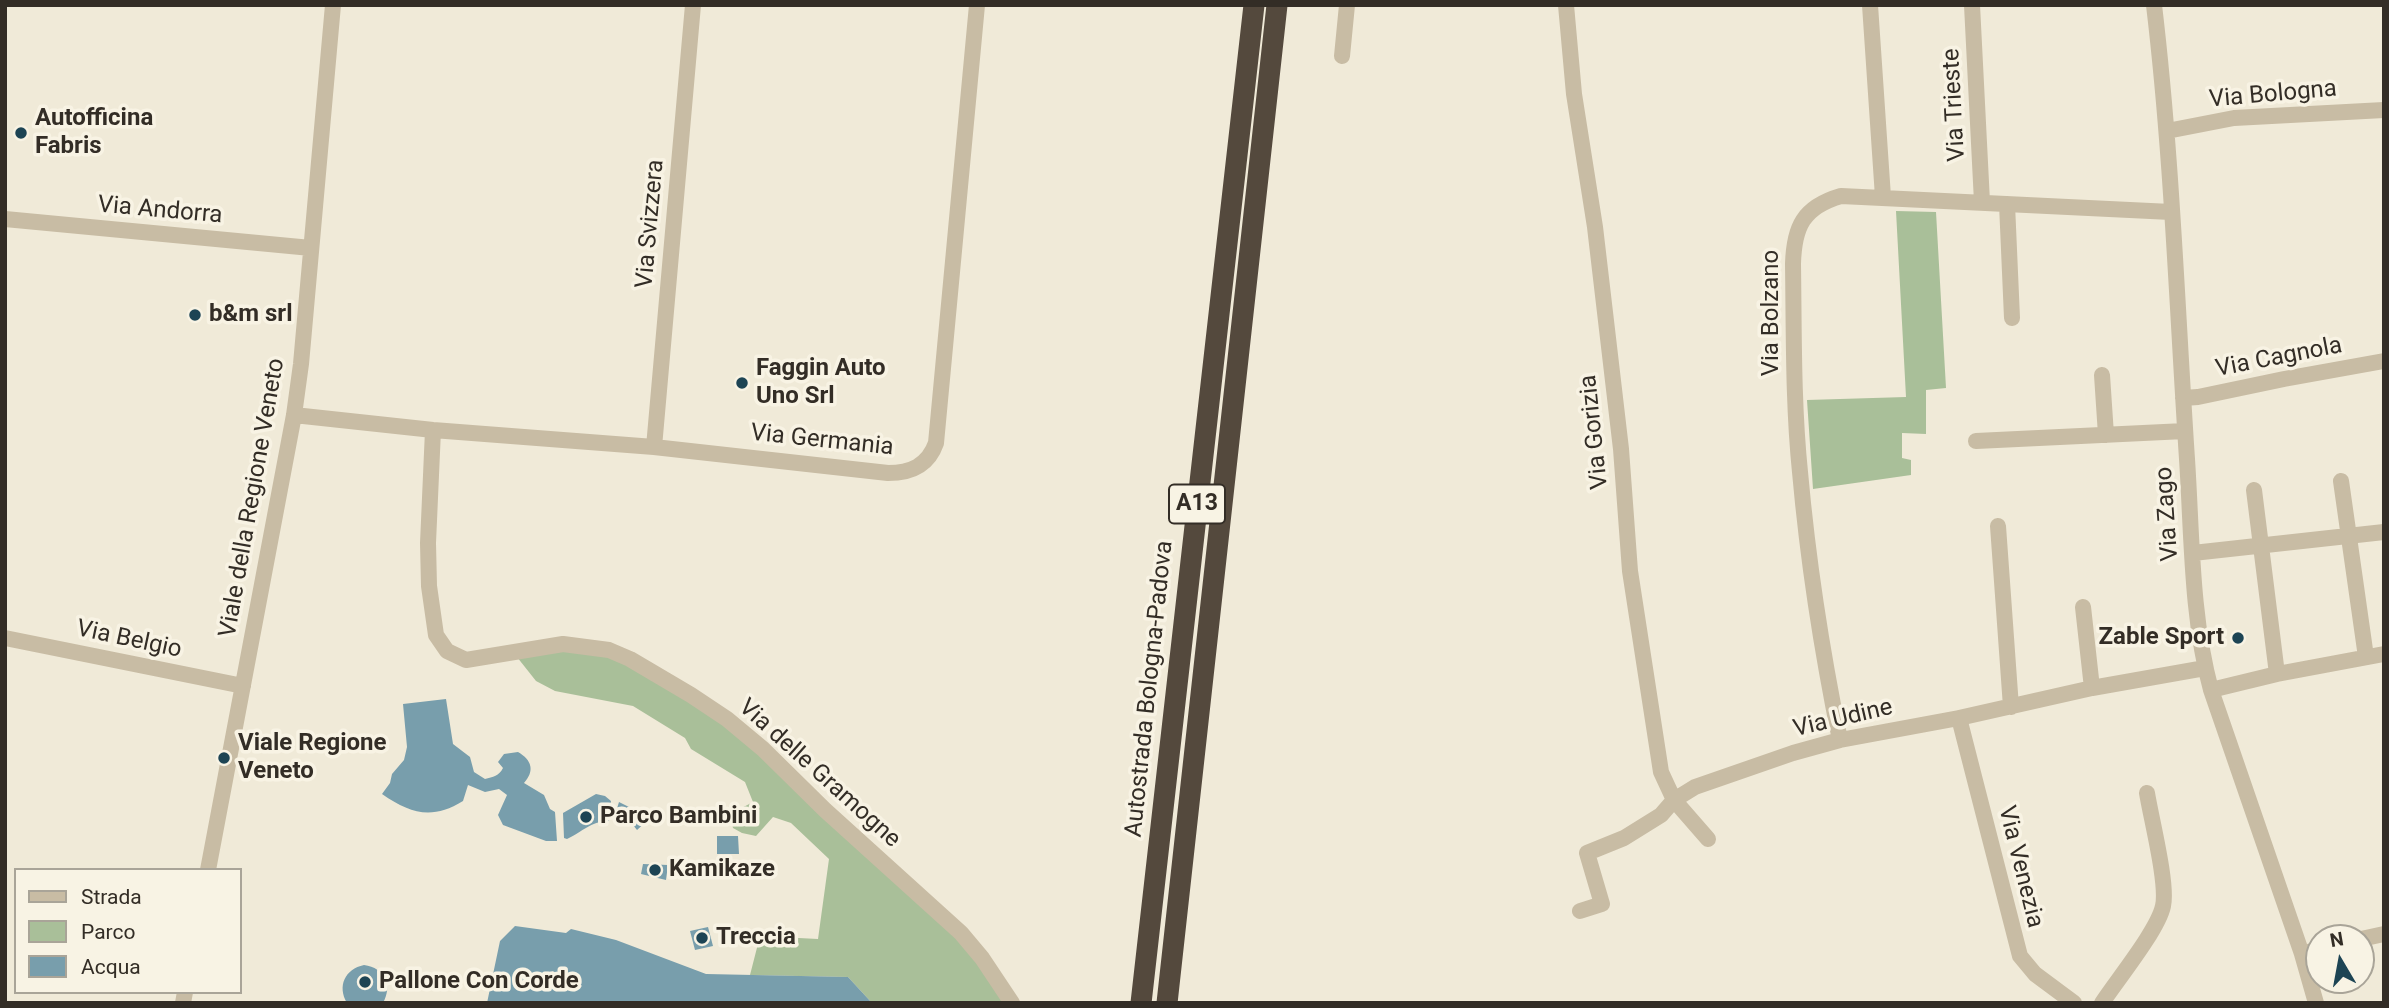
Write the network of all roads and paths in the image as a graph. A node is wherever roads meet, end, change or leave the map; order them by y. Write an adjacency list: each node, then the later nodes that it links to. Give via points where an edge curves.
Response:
1 (333, 5): 19 (street, Viale della Regione Veneto)
2 (693, 5): 29 (street, Via Svizzera)
3 (976, 5): 29 (street, Via Germania, via 936,443 930,458 914,469 888,473)
4 (1254, 5): 58 (highway, Autostrada Bologna-Padova / A13)
5 (1277, 5): 59 (highway, Autostrada Bologna-Padova / A13)
6 (1348, 5): 11 (street)
7 (1566, 5): 50 (street, Via Gorizia, via 1621,449 1630,571 1661,772)
8 (1870, 5): 14 (street)
9 (1972, 5): 15 (street, Via Trieste)
10 (2154, 5): 13 (street, Via Zago)
11 (1342, 56)
12 (2384, 110): 13 (street, Via Bologna, via 2234,118)
13 (2166, 131): 17 (street, Via Zago)
14 (1883, 197): 15 (street, Via Bolzano); 48 (street, Via Bolzano, via 1825,200 1798,226 1793,245 1800,472 1824,663)
15 (1982, 202): 16 (street, Via Bolzano)
16 (2007, 204): 17 (street, Via Bolzano); 20 (street)
17 (2171, 212): 23 (street, Via Zago)
18 (5, 219): 19 (street, Via Andorra)
19 (312, 248): 24 (street, Viale della Regione Veneto)
20 (2012, 318)
21 (2384, 362): 23 (street, Via Cagnola)
22 (2102, 375): 27 (street)
23 (2183, 398): 26 (street, Via Zago)
24 (294, 415): 25 (street, Via Germania); 43 (street, Viale della Regione Veneto)
25 (433, 429): 29 (street, Via Germania); 57 (street, Via delle Gramogne, via 429,586 436,635 447,651 466,660 563,644 609,650 691,695 763,749 961,933)
26 (2185, 430): 27 (street); 36 (street, Via Zago)
27 (2106, 435): 28 (street)
28 (1976, 441)
29 (654, 447)
30 (2341, 481): 34 (street)
31 (2254, 491): 35 (street)
32 (1998, 526): 46 (street)
33 (2384, 533): 34 (street)
34 (2349, 537): 35 (street); 40 (street)
35 (2261, 546): 36 (street); 42 (street)
36 (2193, 553): 41 (street, Via Zago)
37 (2083, 607): 44 (street)
38 (5, 638): 43 (street, Via Belgio)
39 (2384, 654): 40 (street)
40 (2366, 657): 42 (street)
41 (2205, 668): 44 (street, Via Udine); 45 (street, Via Zago)
42 (2277, 674): 45 (street)
43 (243, 686): 52 (street, Viale della Regione Veneto)
44 (2092, 688): 46 (street, Via Udine)
45 (2211, 690): 55 (street, Via Zago)
46 (2011, 707): 47 (street, Via Udine)
47 (1959, 718): 48 (street, Via Udine); 56 (street, Via Venezia, via 2020,956)
48 (1840, 740): 50 (street, Via Udine, via 1726,775)
49 (2147, 793): 60 (street, via 2164,887 2163,907)
50 (1674, 800): 51 (street, Via Gorizia); 53 (street, Via Udine, via 1661,815 1624,838 1587,853 1602,904)
51 (1708, 839)
52 (208, 868)
53 (1580, 911)
54 (2305, 953): 55 (street)
55 (2302, 954): 61 (street, Via Zago)
56 (2067, 1001)
57 (1012, 1003)
58 (1141, 1003)
59 (1167, 1003)
60 (2102, 1003)
61 (2316, 1003)

